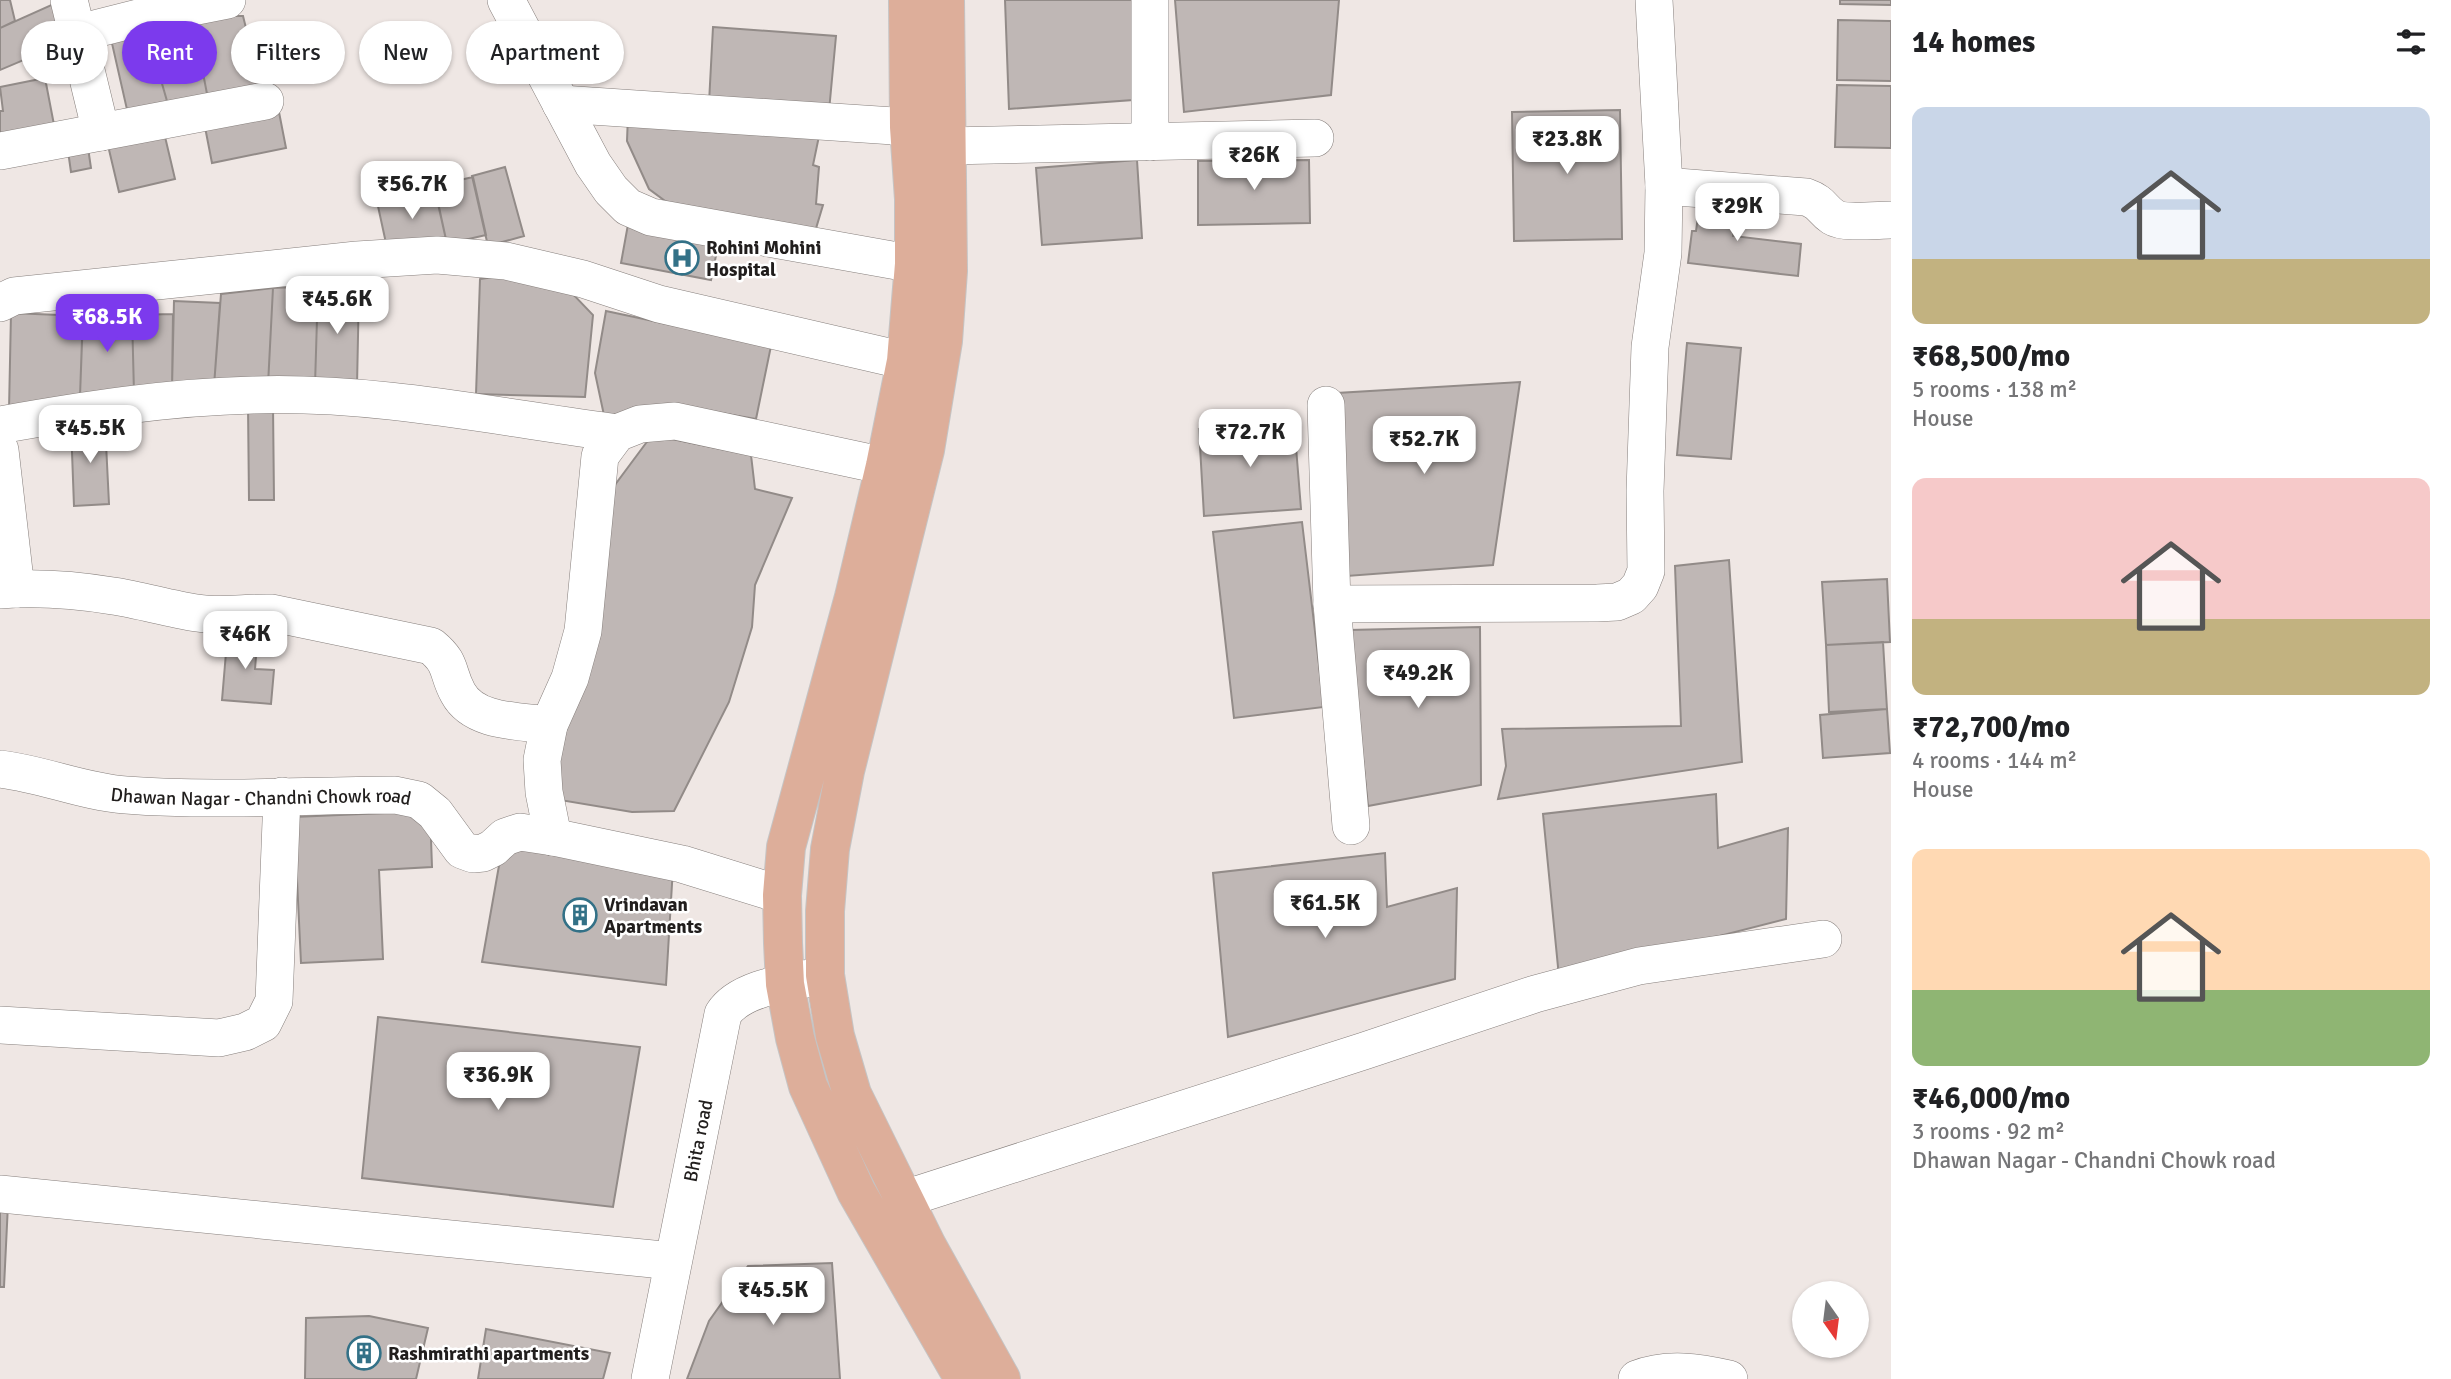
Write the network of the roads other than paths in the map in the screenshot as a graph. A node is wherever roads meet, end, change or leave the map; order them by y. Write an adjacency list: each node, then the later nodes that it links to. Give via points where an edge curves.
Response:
1 (227, 0): 7 (street, via 146,16)
2 (506, 0): 9 (street)
3 (908, 0): 10 (main road)
4 (945, 0): 14 (main road)
5 (1150, 0): 13 (street)
6 (1654, 0): 16 (street)
7 (74, 17): 11 (street)
8 (265, 102): 11 (street)
9 (561, 104): 10 (street); 18 (street, via 593,164 628,207 651,216)
10 (909, 127): 18 (main road)
11 (102, 132): 15 (street)
12 (1315, 138): 13 (street)
13 (1150, 142): 14 (street)
14 (947, 146): 35 (main road, via 948,271 943,341 925,450 830,849)
15 (0, 151)
16 (1664, 186): 17 (street, via 1806,197 1840,220); 27 (street, via 1663,253 1650,346 1646,571 1640,586 1631,596 1597,603)
17 (1891, 220)
18 (914, 264): 20 (main road)
19 (0, 303): 20 (street, via 14,296 197,276 451,256 506,261 672,307)
20 (906, 361): 25 (main road)
21 (1326, 405): 27 (street)
22 (0, 425): 23 (street, via 162,400 254,395 348,398)
23 (617, 433): 25 (street, via 640,424 675,422); 28 (street, via 600,456 583,631)
24 (0, 450): 26 (street)
25 (885, 466): 33 (main road, via 786,847)
26 (8, 589): 28 (street, via 113,596 208,615 272,613 430,646 444,657 458,693 469,706 491,717)
27 (1332, 604): 31 (street)
28 (549, 725): 32 (street, via 542,760)
29 (0, 769): 30 (street, Dhawan Nagar - Chandni Chowk road, via 122,795)
30 (282, 796): 32 (street, Dhawan Nagar - Chandni Chowk road, via 395,795 419,800 435,813 462,850 472,854 483,853 520,832); 37 (street, via 274,1002 263,1023 219,1038)
31 (1351, 826)
32 (553, 837): 33 (street, Dhawan Nagar - Chandni Chowk road, via 682,864)
33 (782, 895): 36 (main road)
34 (1823, 939): 39 (street, via 1639,966 1535,994)
35 (825, 975): 36 (street, Bhita road); 39 (main road, via 835,1036 852,1094)
36 (785, 984): 40 (street, Bhita road, via 746,994 728,1005 723,1014); 42 (main road, via 808,1086 834,1144 856,1191)
37 (0, 1025)
38 (0, 1194): 40 (street)
39 (904, 1199): 43 (main road)
40 (673, 1261): 41 (street, Bhita road)
41 (650, 1379)
42 (964, 1379)
43 (1001, 1379)
44 (1637, 1379): 45 (street, via 1666,1372)
45 (1729, 1379)

